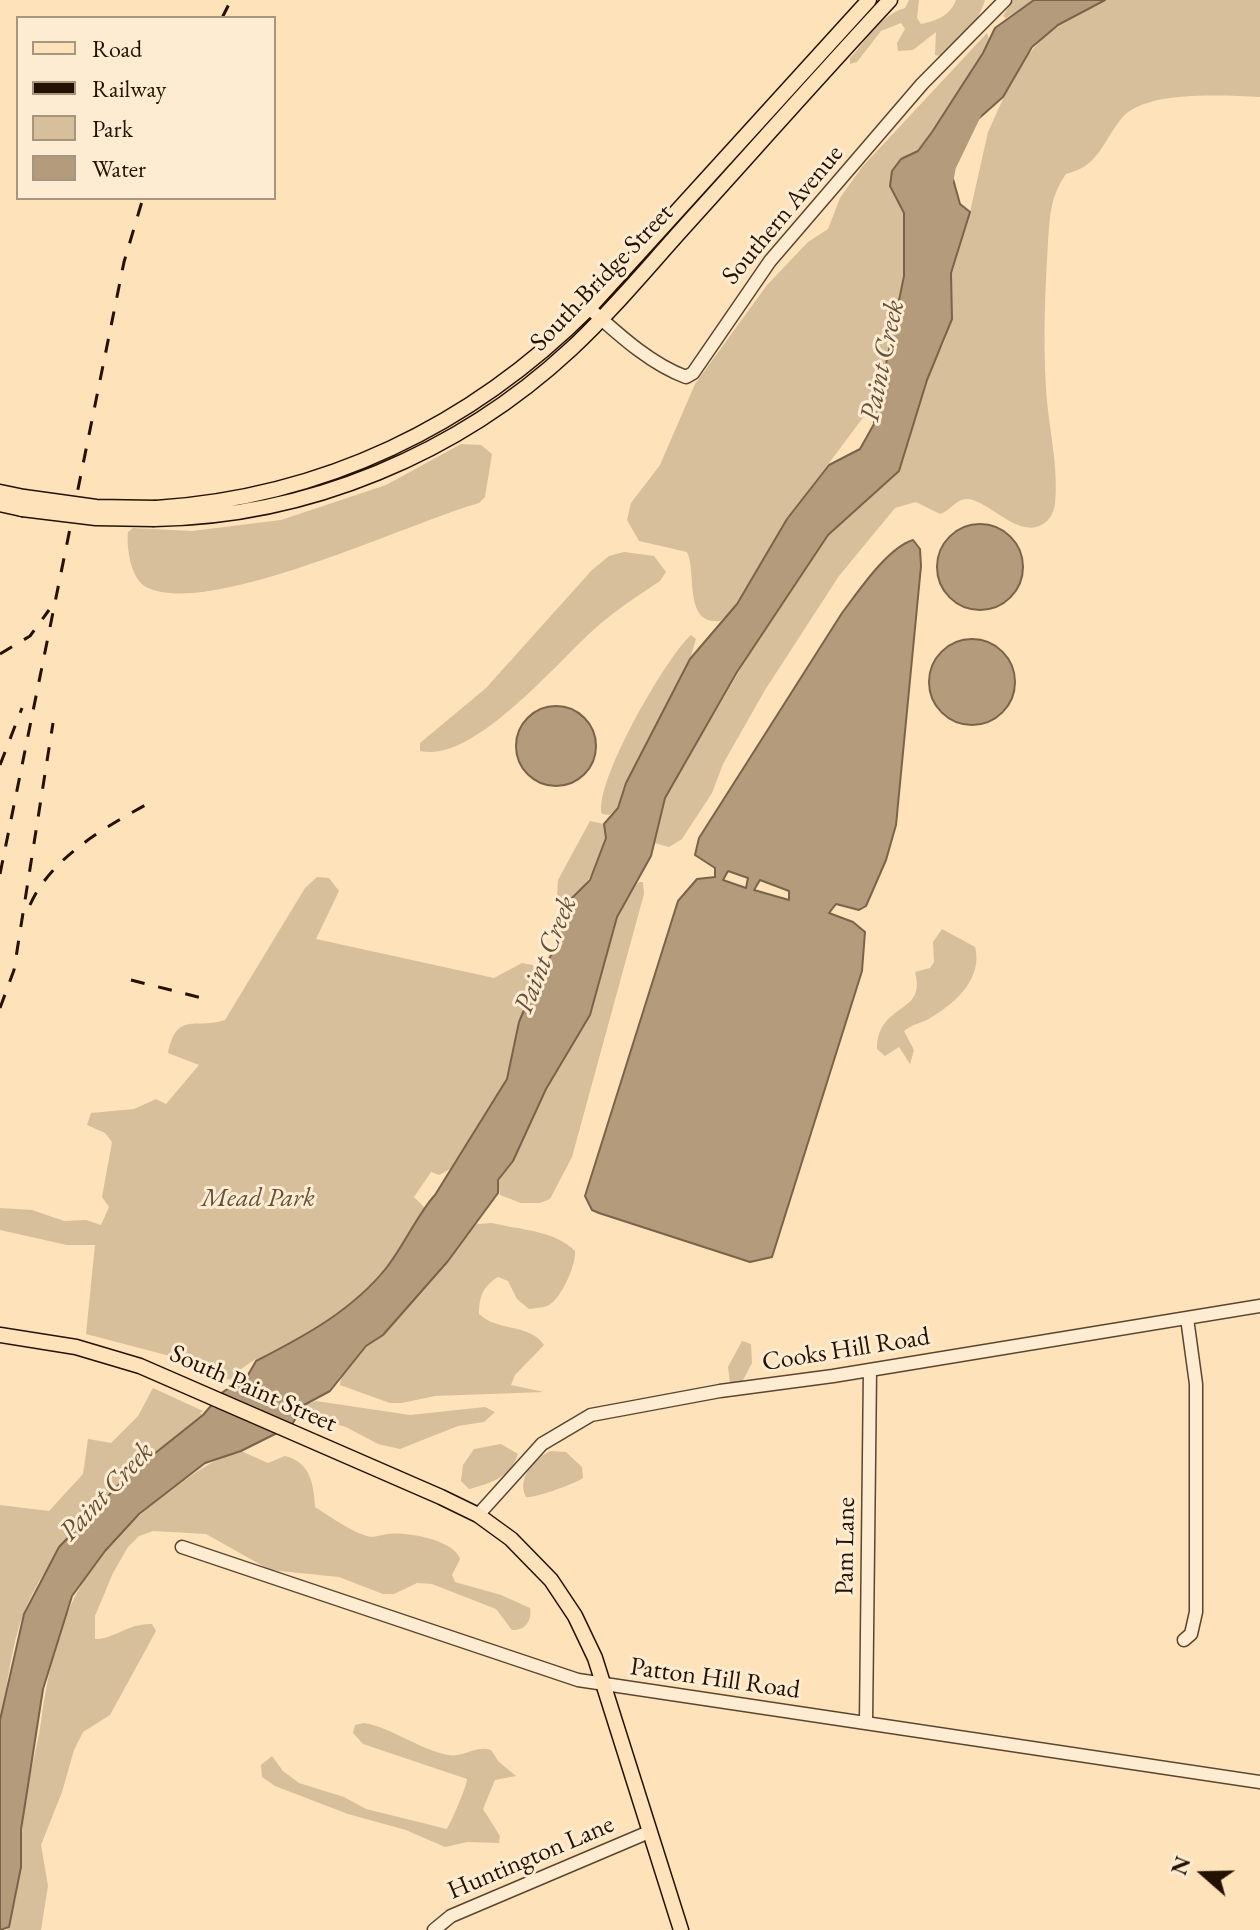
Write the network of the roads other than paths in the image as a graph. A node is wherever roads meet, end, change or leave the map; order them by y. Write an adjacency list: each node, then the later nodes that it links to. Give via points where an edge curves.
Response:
1 (869, 0): 4 (main road, South Bridge Street)
2 (890, 0): 5 (main road, South Bridge Street)
3 (1005, 0): 5 (street, Southern Avenue, via 922,84 770,261 693,373 675,373)
4 (589, 308): 5 (street, Southern Avenue); 9 (main road, South Bridge Street, via 501,386 398,447 327,476)
5 (602, 319): 9 (main road, South Bridge Street, via 496,409 395,466 334,490 271,506)
6 (0, 492): 7 (main road, South Bridge Street)
7 (23, 503): 8 (main road, South Bridge Street); 9 (main road, South Bridge Street, bridge)
8 (0, 504)
9 (155, 514)
10 (1260, 1306): 11 (street, Cooks Hill Road)
11 (1187, 1318): 13 (street, Cooks Hill Road); 16 (street, via 1196,1384 1197,1596 1195,1623)
12 (0, 1335): 14 (main road, South Paint Street, via 90,1350 186,1386)
13 (870, 1370): 14 (street, Cooks Hill Road, via 591,1415 542,1444); 18 (street, Pam Lane)
14 (478, 1515): 17 (main road, South Paint Street, via 525,1552 565,1599)
15 (182, 1547): 17 (street, Patton Hill Road, via 521,1663)
16 (1184, 1640)
17 (602, 1683): 18 (street, Patton Hill Road); 20 (main road, South Paint Street)
18 (866, 1722): 19 (street, Patton Hill Road)
19 (1260, 1782)
20 (649, 1832): 21 (street, Huntington Lane, via 451,1916); 22 (main road, South Paint Street)
21 (434, 1930)
22 (681, 1930)

